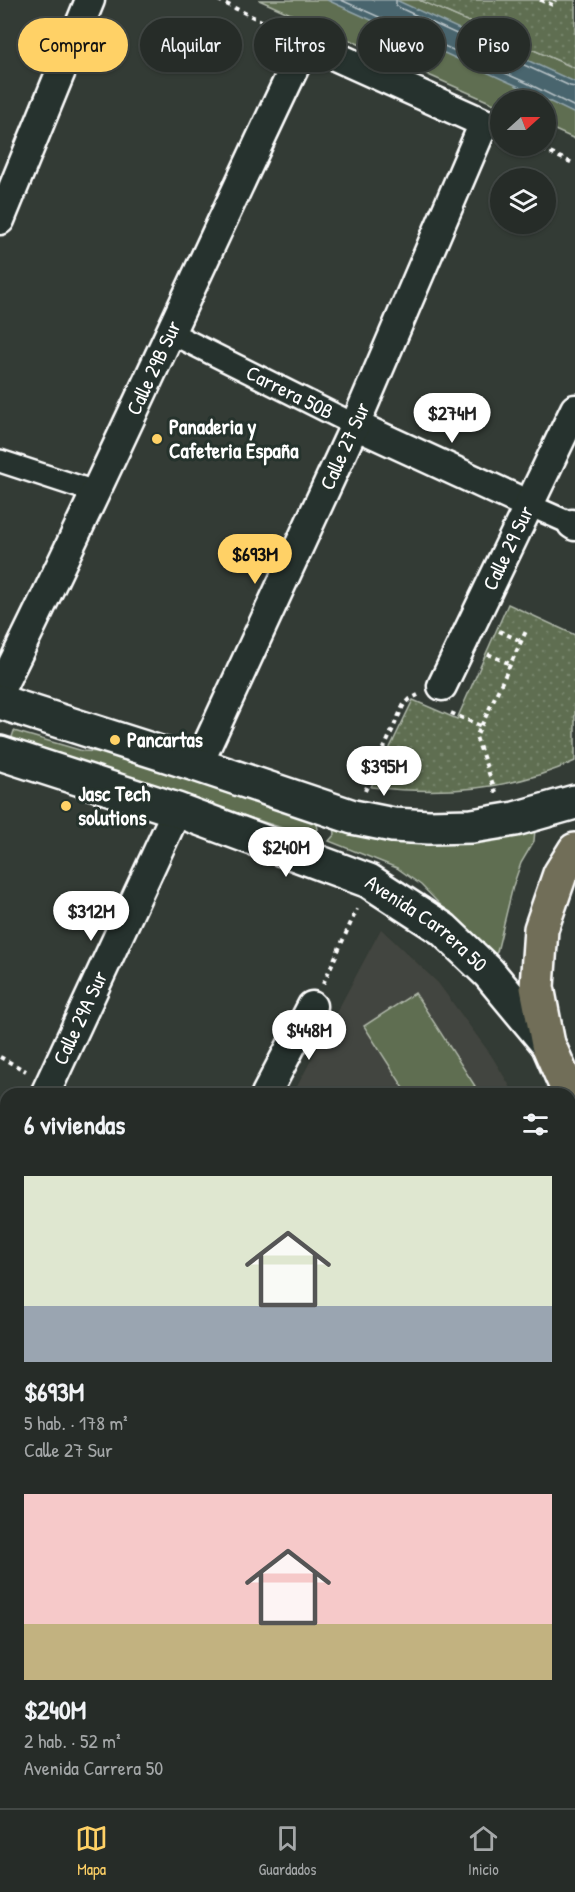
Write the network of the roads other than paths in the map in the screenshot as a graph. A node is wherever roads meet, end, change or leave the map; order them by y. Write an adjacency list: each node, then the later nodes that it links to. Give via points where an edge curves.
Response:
1 (90, 0): 3 (street)
2 (484, 123): 4 (street, Calle 29B Sur, via 306,43); 6 (street, Calle 27 Sur)
3 (0, 220)
4 (169, 332): 6 (street, Carrera 50B); 8 (street, Calle 29B Sur)
5 (575, 409): 9 (street, Calle 29 Sur)
6 (355, 425): 9 (street, Carrera 50B); 15 (street, Calle 27 Sur)
7 (0, 461): 8 (street)
8 (95, 492): 12 (street, Calle 29B Sur)
9 (529, 505): 10 (street, Carrera 50B); 11 (street, Calle 29 Sur)
10 (573, 525)
11 (442, 687)
12 (0, 690)
13 (0, 702): 15 (main road)
14 (0, 753): 17 (main road, Avenida Carrera 50)
15 (198, 765): 16 (main road, via 353,817 393,825 472,826)
16 (575, 802)
17 (177, 810): 20 (main road, Avenida Carrera 50, via 369,881 443,929 489,973); 21 (street, Calle 29A Sur)
18 (575, 850): 20 (main road, via 560,874 541,929 537,987)
19 (312, 1006): 22 (street)
20 (549, 1044): 23 (main road)
21 (54, 1088)
22 (269, 1088)
23 (568, 1088)

